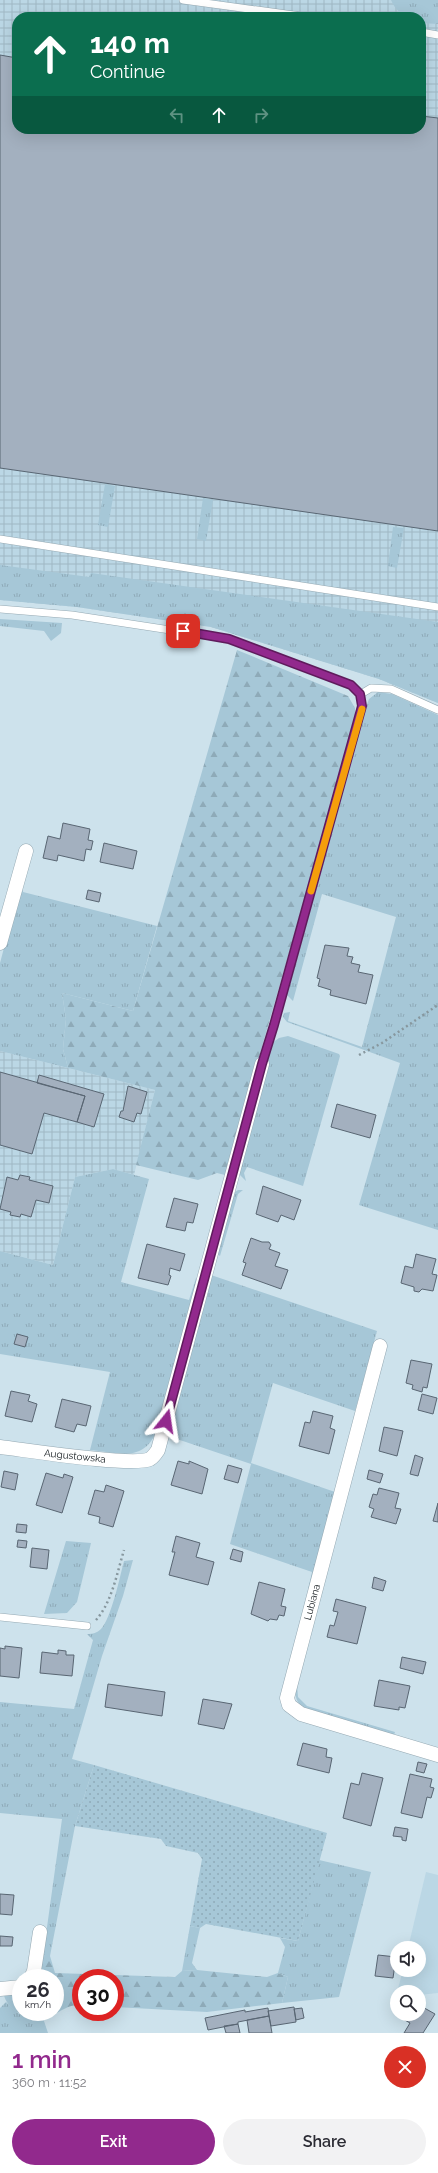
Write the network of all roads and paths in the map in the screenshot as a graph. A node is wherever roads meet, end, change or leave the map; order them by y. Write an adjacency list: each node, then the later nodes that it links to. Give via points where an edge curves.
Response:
1 (183, 0): 2 (lane)
2 (271, 12)
3 (426, 33): 4 (lane)
4 (438, 35)
5 (0, 539): 6 (lane)
6 (438, 607)
7 (0, 609): 8 (lane, via 72,615 229,639 351,685)
8 (360, 694): 9 (lane, via 371,688 391,689); 14 (lane, via 362,706)
9 (438, 710)
10 (26, 851): 11 (street)
11 (0, 943)
12 (438, 1005): 13 (path, via 382,1043)
13 (359, 1055)
14 (262, 1064): 16 (street, Augustowska, via 158,1450 151,1459 141,1461)
15 (380, 1346): 20 (street, Lubiana, via 287,1698 289,1705 301,1714)
16 (0, 1447)
17 (124, 1550): 19 (path, via 102,1614)
18 (0, 1617): 19 (lane)
19 (87, 1626)
20 (438, 1755)
21 (40, 1932): 22 (street)
22 (34, 1969)
23 (12, 1988): 24 (street)
24 (0, 1989)

